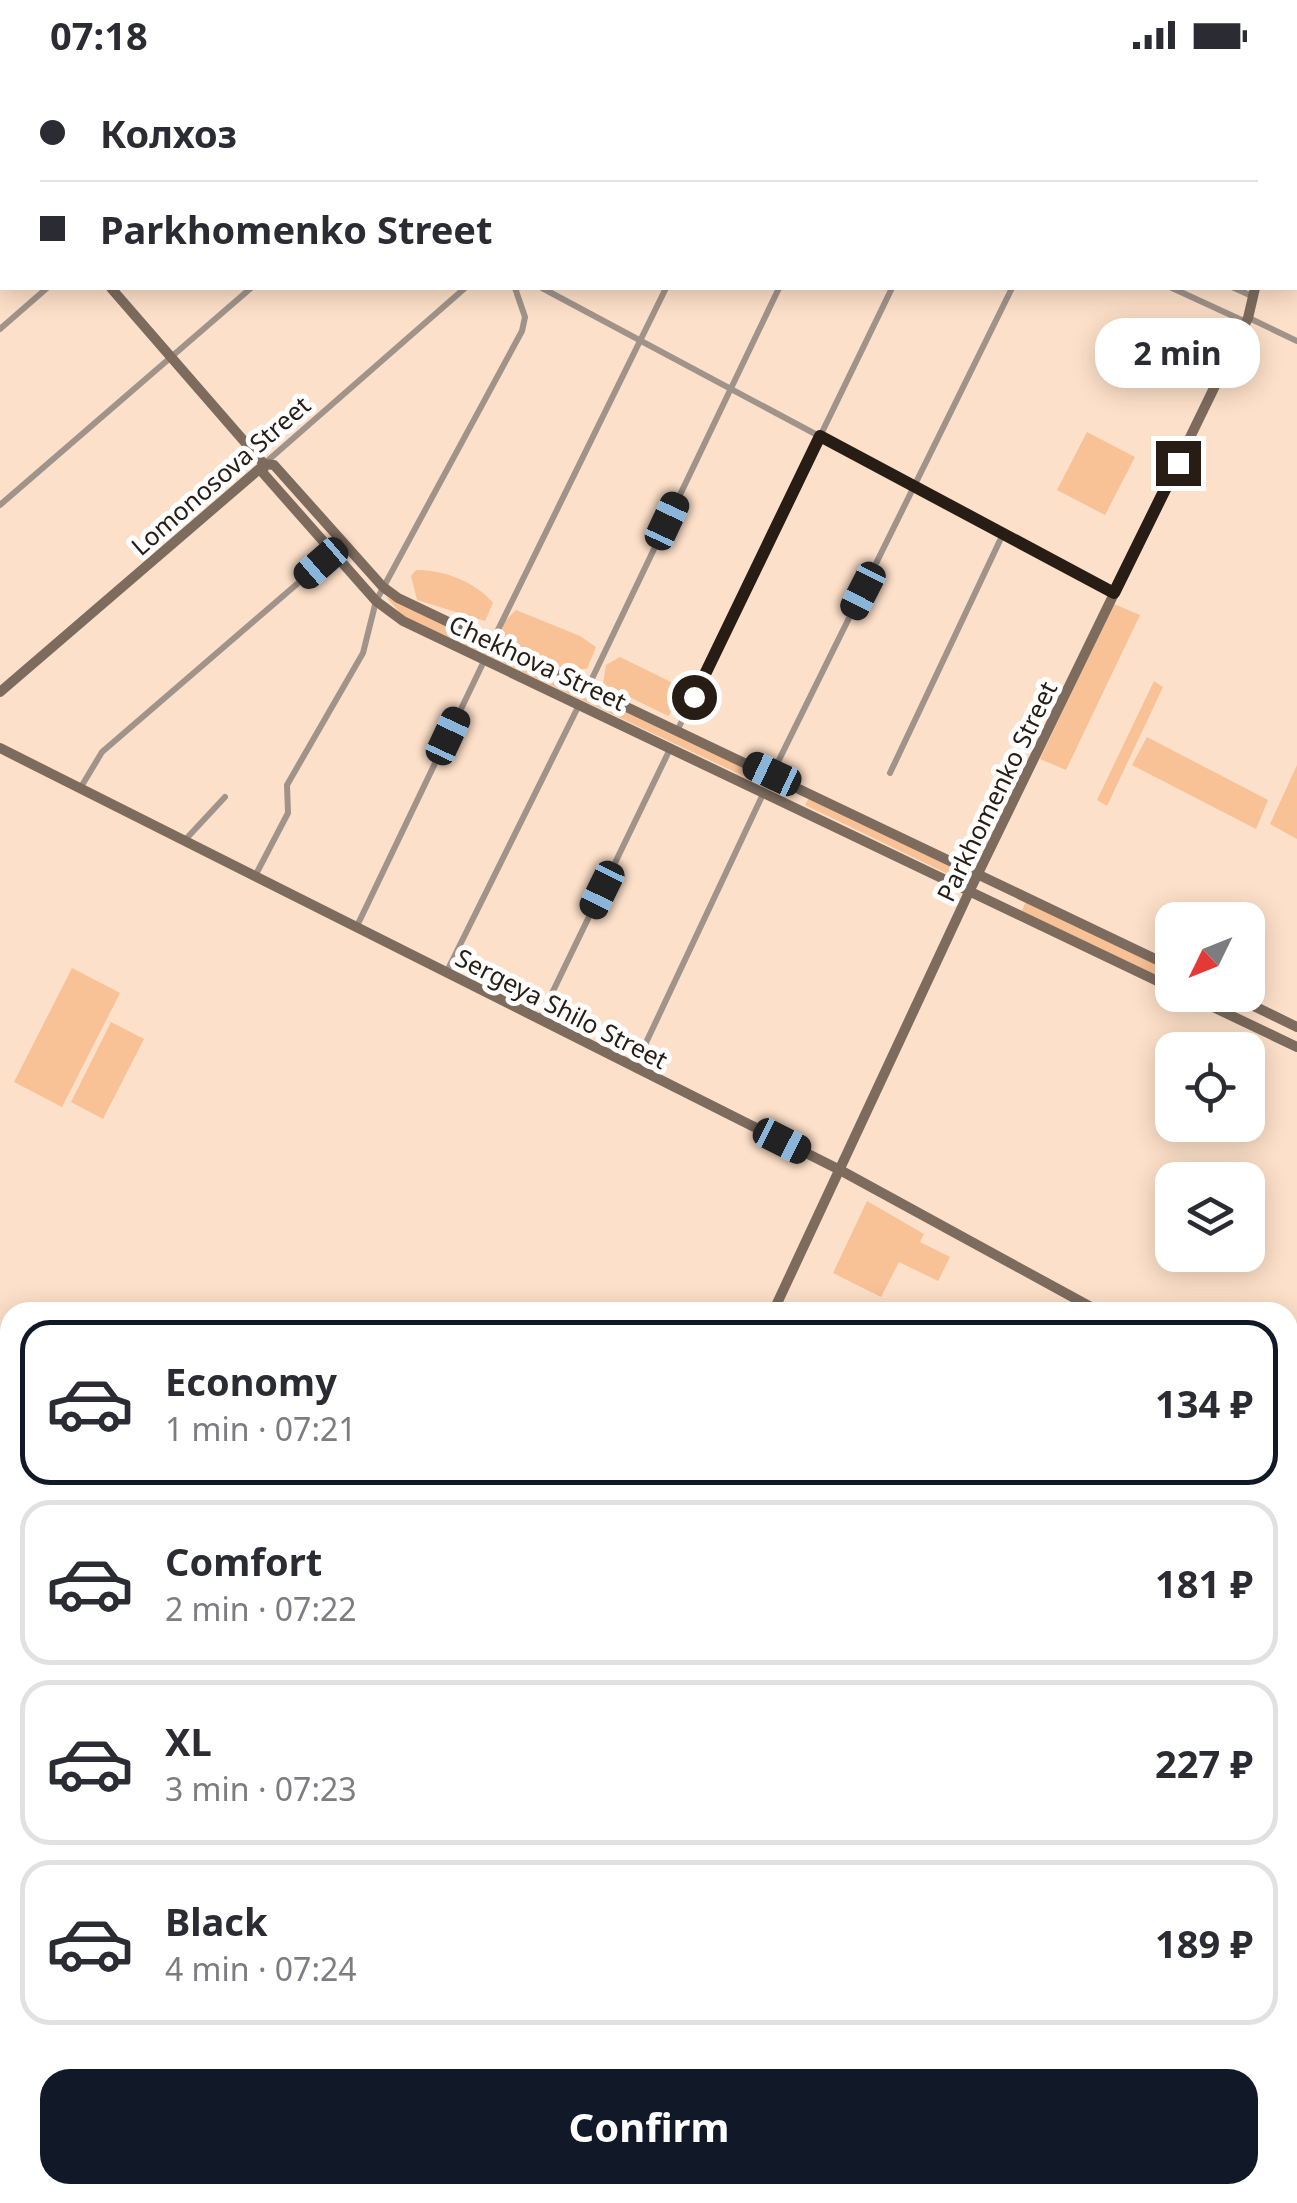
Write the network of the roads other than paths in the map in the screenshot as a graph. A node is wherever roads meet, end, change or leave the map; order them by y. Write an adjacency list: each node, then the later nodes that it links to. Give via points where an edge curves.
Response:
1 (46, 290): 14 (street)
2 (112, 290): 17 (street, Chekhova Street)
3 (248, 290): 17 (street)
4 (464, 290): 20 (street, Lomonosova Street)
5 (516, 290): 25 (street, via 522,331)
6 (546, 290): 15 (street)
7 (665, 290): 15 (street)
8 (779, 290): 18 (street)
9 (891, 290): 19 (street)
10 (1011, 290): 21 (street)
11 (1177, 290): 13 (street)
12 (1254, 292): 13 (street, Parkhomenko Street)
13 (1247, 320): 16 (street); 26 (street, Parkhomenko Street)
14 (0, 329)
15 (640, 340): 18 (street); 28 (street)
16 (1297, 341)
17 (170, 357): 20 (street, Chekhova Street); 22 (street)
18 (730, 388): 19 (street); 30 (street)
19 (820, 436): 21 (street); 33 (street)
20 (264, 464): 24 (street, Chekhova Street, via 263,473); 25 (street, Chekhova Street, via 274,465); 31 (street, Lomonosova Street)
21 (915, 487): 23 (street); 37 (street)
22 (0, 505)
23 (1004, 534): 26 (street); 36 (street)
24 (334, 553): 27 (street, Chekhova Street); 38 (street, via 102,752)
25 (384, 587): 27 (street); 28 (street, Chekhova Street)
26 (1114, 593): 42 (street, Parkhomenko Street)
27 (376, 601): 29 (street, Chekhova Street, via 402,621); 43 (street, via 363,654 287,785 288,814)
28 (492, 642): 30 (street, Chekhova Street)
29 (485, 659): 32 (street, Chekhova Street); 45 (street)
30 (588, 687): 33 (street, Chekhova Street)
31 (0, 692)
32 (579, 704): 34 (street, Chekhova Street); 47 (street)
33 (678, 730): 37 (street, Chekhova Street)
34 (672, 747): 39 (street, Chekhova Street); 51 (street)
35 (0, 748): 38 (street, Sergeya Shilo Street)
36 (890, 773)
37 (772, 774): 39 (street); 42 (street, Chekhova Street)
38 (80, 788): 41 (street, Sergeya Shilo Street)
39 (765, 791): 44 (street, Chekhova Street); 54 (street)
40 (226, 797): 41 (street)
41 (184, 840): 43 (street, Sergeya Shilo Street)
42 (979, 873): 44 (street, Parkhomenko Street); 46 (street, Chekhova Street)
43 (255, 876): 45 (street, Sergeya Shilo Street)
44 (970, 890): 48 (street, Chekhova Street); 55 (street, Parkhomenko Street)
45 (356, 927): 47 (street, Sergeya Shilo Street)
46 (1155, 959)
47 (446, 972): 51 (street, Sergeya Shilo Street)
48 (1155, 980)
49 (1265, 1011): 52 (street)
50 (1223, 1012): 53 (street)
51 (539, 1019): 54 (street, Sergeya Shilo Street)
52 (1297, 1027)
53 (1297, 1048)
54 (634, 1067): 55 (street, Sergeya Shilo Street)
55 (840, 1170): 56 (street, Parkhomenko Street); 57 (street, Sergeya Shilo Street)
56 (778, 1302)
57 (1082, 1302)

